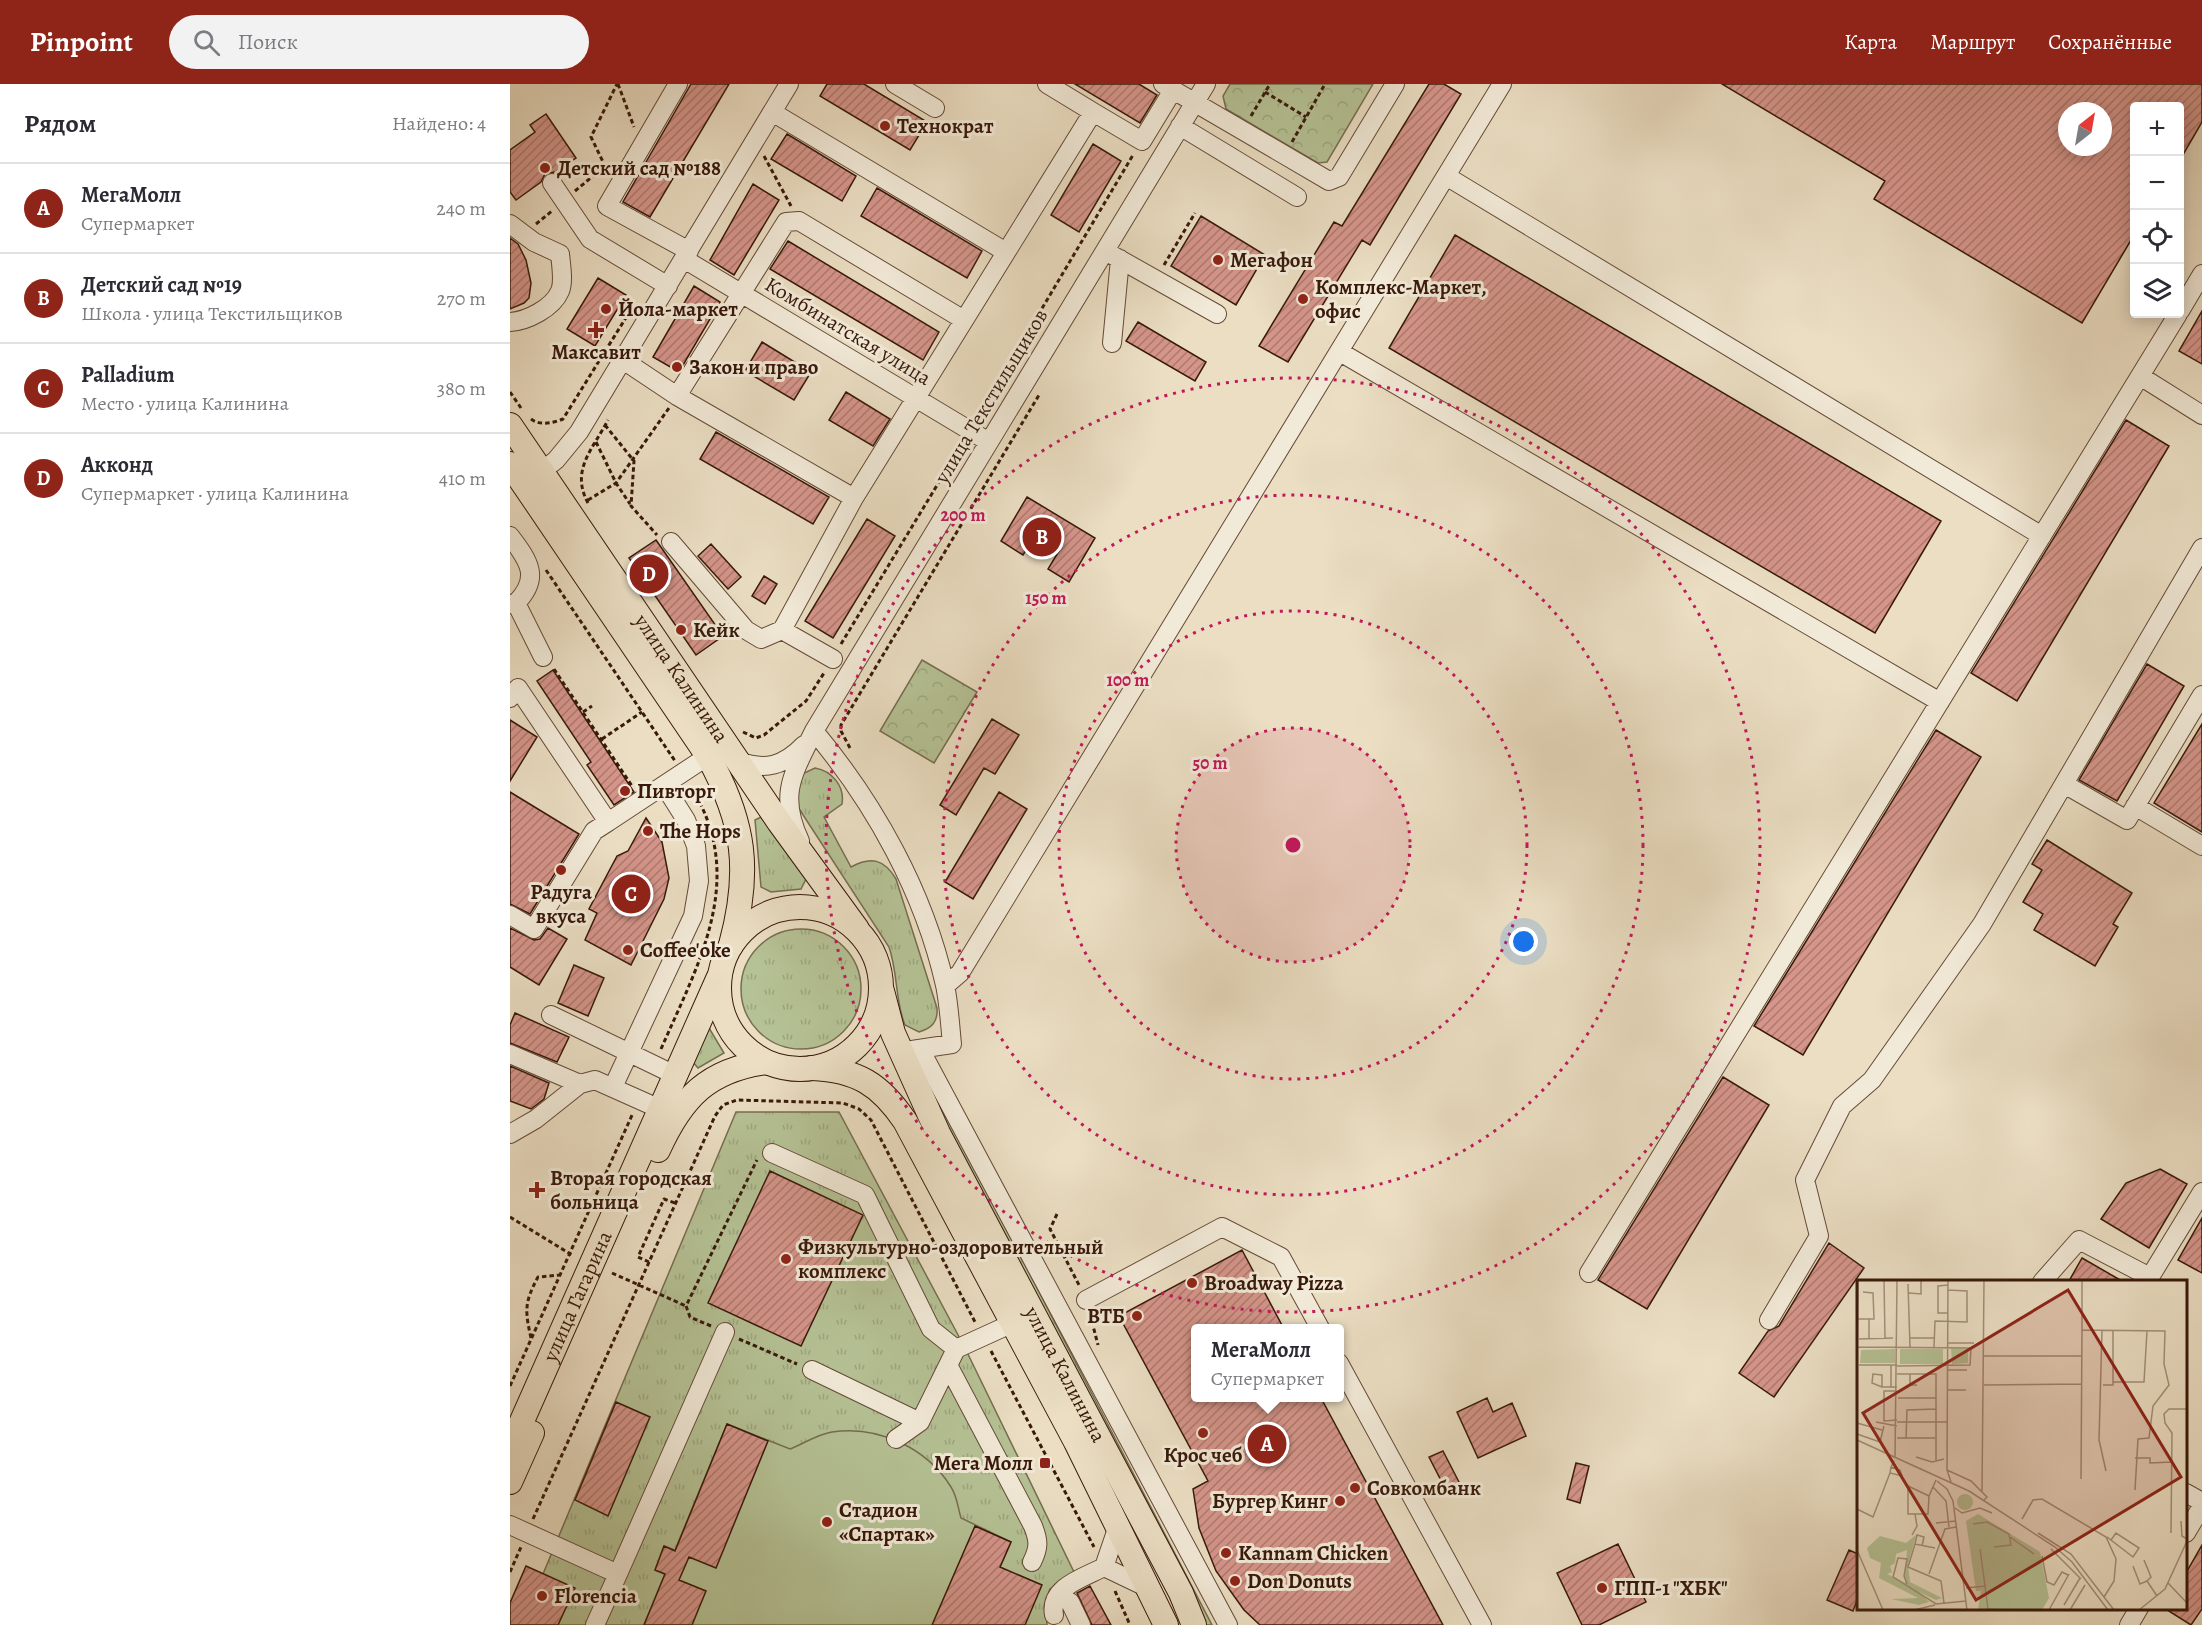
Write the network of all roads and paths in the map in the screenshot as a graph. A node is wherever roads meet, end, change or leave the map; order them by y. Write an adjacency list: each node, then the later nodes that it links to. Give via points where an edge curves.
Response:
1 (617, 84): 21 (path); 27 (path, via 591,137 605,166)
2 (678, 84): 21 (street)
3 (789, 84): 15 (street)
4 (895, 84): 14 (street)
5 (1047, 84): 16 (street)
6 (1206, 84): 13 (street, улица Текстильщиков)
7 (1270, 84): 12 (path)
8 (1325, 84): 17 (path)
9 (1395, 84): 23 (street, via 1339,177 1329,181)
10 (1502, 84): 24 (street)
11 (1168, 87): 13 (street); 20 (street)
12 (1265, 92): 17 (path); 19 (path)
13 (1195, 103): 18 (street, улица Текстильщиков); 19 (street)
14 (935, 108)
15 (772, 112): 32 (street); 34 (street)
16 (1093, 112): 20 (street); 32 (street)
17 (1306, 117): 23 (path)
18 (1180, 126): 26 (street); 35 (street, улица Текстильщиков)
19 (1242, 130): 23 (street)
20 (1142, 141): 57 (path)
21 (641, 147): 34 (street, Комбинатская улица, via 607,206)
22 (763, 155): 29 (path)
23 (1284, 155)
24 (1446, 176): 46 (street); 68 (street)
25 (552, 183): 27 (street)
26 (1297, 198)
27 (564, 200): 30 (path); 31 (street)
28 (1195, 213): 37 (path)
29 (799, 220): 39 (street, via 786,222); 43 (street)
30 (517, 230): 33 (street)
31 (590, 239): 33 (street); 38 (street)
32 (1006, 252): 43 (street)
33 (560, 254): 44 (street, via 561,289 554,301 522,321)
34 (687, 255): 38 (street); 39 (street, Комбинатская улица)
35 (1112, 255): 37 (street); 45 (street); 58 (street, улица Текстильщиков)
36 (2202, 274): 40 (street)
37 (1156, 280): 41 (street)
38 (668, 286): 47 (street)
39 (742, 294): 51 (street); 52 (street, Комбинатская улица)
40 (2184, 304)
41 (1217, 314)
42 (2175, 318): 48 (street)
43 (964, 320): 52 (street)
44 (510, 322)
45 (1112, 343)
46 (1341, 352): 78 (street); 100 (street, via 960,973)
47 (623, 360): 51 (street); 61 (street, via 579,432 556,460)
48 (2140, 376): 53 (street); 68 (street)
49 (1044, 387): 85 (path, via 841,725)
50 (510, 392): 54 (path, via 526,416 536,422)
51 (677, 396): 59 (path); 63 (street)
52 (916, 398): 57 (street, Комбинатская улица); 63 (street)
53 (2202, 415)
54 (563, 419)
55 (510, 425): 61 (main road, улица Калинина)
56 (605, 425): 59 (path)
57 (970, 430): 58 (street, Комбинатская улица); 74 (path)
58 (989, 442): 83 (street, улица Текстильщиков)
59 (634, 461): 62 (path); 65 (path)
60 (510, 464): 61 (main road, улица Калинина)
61 (525, 483): 86 (main road, улица Калинина); 87 (main road, улица Калинина)
62 (616, 483): 64 (path); 64 (path, via 596,442 584,459 580,477); 65 (path)
63 (854, 498): 73 (street)
64 (587, 501): 66 (path)
65 (631, 506): 69 (path, via 662,541)
66 (590, 507)
67 (510, 536): 72 (street, via 527,561 531,579 527,591)
68 (2042, 536): 78 (street)
69 (671, 542): 73 (street, via 746,630 761,639)
70 (2202, 548): 89 (street)
71 (543, 565): 81 (path)
72 (513, 603): 75 (street)
73 (782, 630): 74 (street)
74 (832, 658): 82 (path, via 806,701 764,735 756,738)
75 (548, 662): 80 (path)
76 (2202, 695): 92 (street)
77 (510, 698): 93 (street, via 518,687)
78 (1940, 702): 123 (street)
79 (592, 706): 80 (path)
80 (583, 712): 84 (path)
81 (642, 712): 84 (path); 88 (path)
82 (738, 728)
83 (814, 731): 87 (street, улица Текстильщиков, via 794,755 775,766 752,766); 95 (street, улица Текстильщиков, via 791,778 788,794 794,827); 100 (street, via 861,794 913,886)
84 (602, 739): 91 (path)
85 (852, 752)
86 (708, 756): 90 (street); 98 (main road, улица Калинина, via 725,787 741,845 743,889)
87 (738, 761): 95 (main road, улица Калинина)
88 (678, 766)
89 (2064, 784): 92 (street, via 2127,820); 129 (street, via 1982,924 1872,1080 1842,1106 1805,1180 1819,1236)
90 (663, 785): 91 (street); 104 (street, via 686,820 696,846 699,881 693,916)
91 (641, 800): 93 (street)
92 (2135, 806): 94 (street)
93 (608, 822): 96 (street, via 594,831 534,929)
94 (2202, 846)
95 (812, 867): 97 (main road, улица Калинина)
96 (510, 915)
97 (856, 929): 98 (main road, via 836,915 818,909 780,910 745,930); 101 (main road, via 877,960)
98 (731, 945): 99 (main road)
99 (718, 979): 106 (main road, via 718,998 734,1035); 108 (main road, улица Гагарина)
100 (945, 986): 103 (street, via 952,1044)
101 (882, 991): 103 (main road, улица Калинина); 107 (main road, via 874,1024 865,1038 834,1061)
102 (551, 1015): 104 (street)
103 (911, 1050): 163 (main road, улица Калинина, via 938,1133 1181,1593); 164 (street)
104 (630, 1053): 108 (street); 110 (street)
105 (510, 1054): 109 (street)
106 (766, 1062): 107 (main road, via 788,1068); 142 (main road, улица Гагарина, via 723,1072 694,1093 678,1112)
107 (812, 1068): 130 (main road, улица Калинина, via 853,1074 889,1097)
108 (675, 1075): 112 (main road, улица Гагарина)
109 (580, 1084): 110 (street, via 595,1080); 113 (street)
110 (613, 1087): 112 (street)
111 (636, 1107): 119 (path)
112 (660, 1109): 141 (main road, улица Гагарина)
113 (510, 1134)
114 (772, 1153): 128 (path, via 763,1152 758,1157); 135 (street, via 865,1195 931,1329)
115 (2202, 1192): 125 (street, via 2150,1277 2079,1240)
116 (675, 1203): 120 (path, via 664,1199 638,1257)
117 (1057, 1214): 121 (path, via 1050,1229)
118 (510, 1217): 119 (path)
119 (571, 1255): 124 (path)
120 (649, 1262)
121 (1071, 1269)
122 (612, 1273): 126 (path)
123 (1589, 1273)
124 (561, 1275): 133 (path); 133 (path, via 537,1277 528,1295 525,1311)
125 (2043, 1280)
126 (639, 1284): 128 (path); 148 (path)
127 (1086, 1299): 131 (street, via 1222,1227 1281,1257)
128 (686, 1306): 132 (path, via 690,1317)
129 (1769, 1320)
130 (1013, 1323): 135 (street); 146 (main road, улица Калинина)
131 (1317, 1324)
132 (725, 1332): 136 (path); 153 (street)
133 (531, 1340): 138 (path)
134 (987, 1345): 149 (path)
135 (952, 1357): 139 (street); 150 (street, via 1034,1526 1039,1539)
136 (812, 1370): 139 (street)
137 (1344, 1372): 165 (street)
138 (510, 1386)
139 (920, 1422): 140 (street)
140 (896, 1439)
141 (510, 1448)
142 (510, 1482)
143 (2187, 1494): 144 (street)
144 (2201, 1510): 147 (street)
145 (510, 1525): 148 (street)
146 (1118, 1526): 151 (street); 155 (main road, улица Калинина)
147 (2187, 1531)
148 (526, 1534): 152 (path); 153 (street)
149 (1094, 1548)
150 (1032, 1562)
151 (1104, 1567): 155 (street); 158 (street, via 1059,1592 1053,1605)
152 (510, 1572)
153 (618, 1574): 159 (street)
154 (1112, 1585): 161 (path)
155 (1150, 1589): 162 (main road, улица Калинина)
156 (1070, 1602): 160 (street)
157 (2138, 1610): 166 (street)
158 (1054, 1615)
159 (595, 1625)
160 (1081, 1625)
161 (1130, 1625)
162 (1166, 1625)
163 (1194, 1625)
164 (1228, 1625)
165 (1482, 1625)
166 (2129, 1625)

